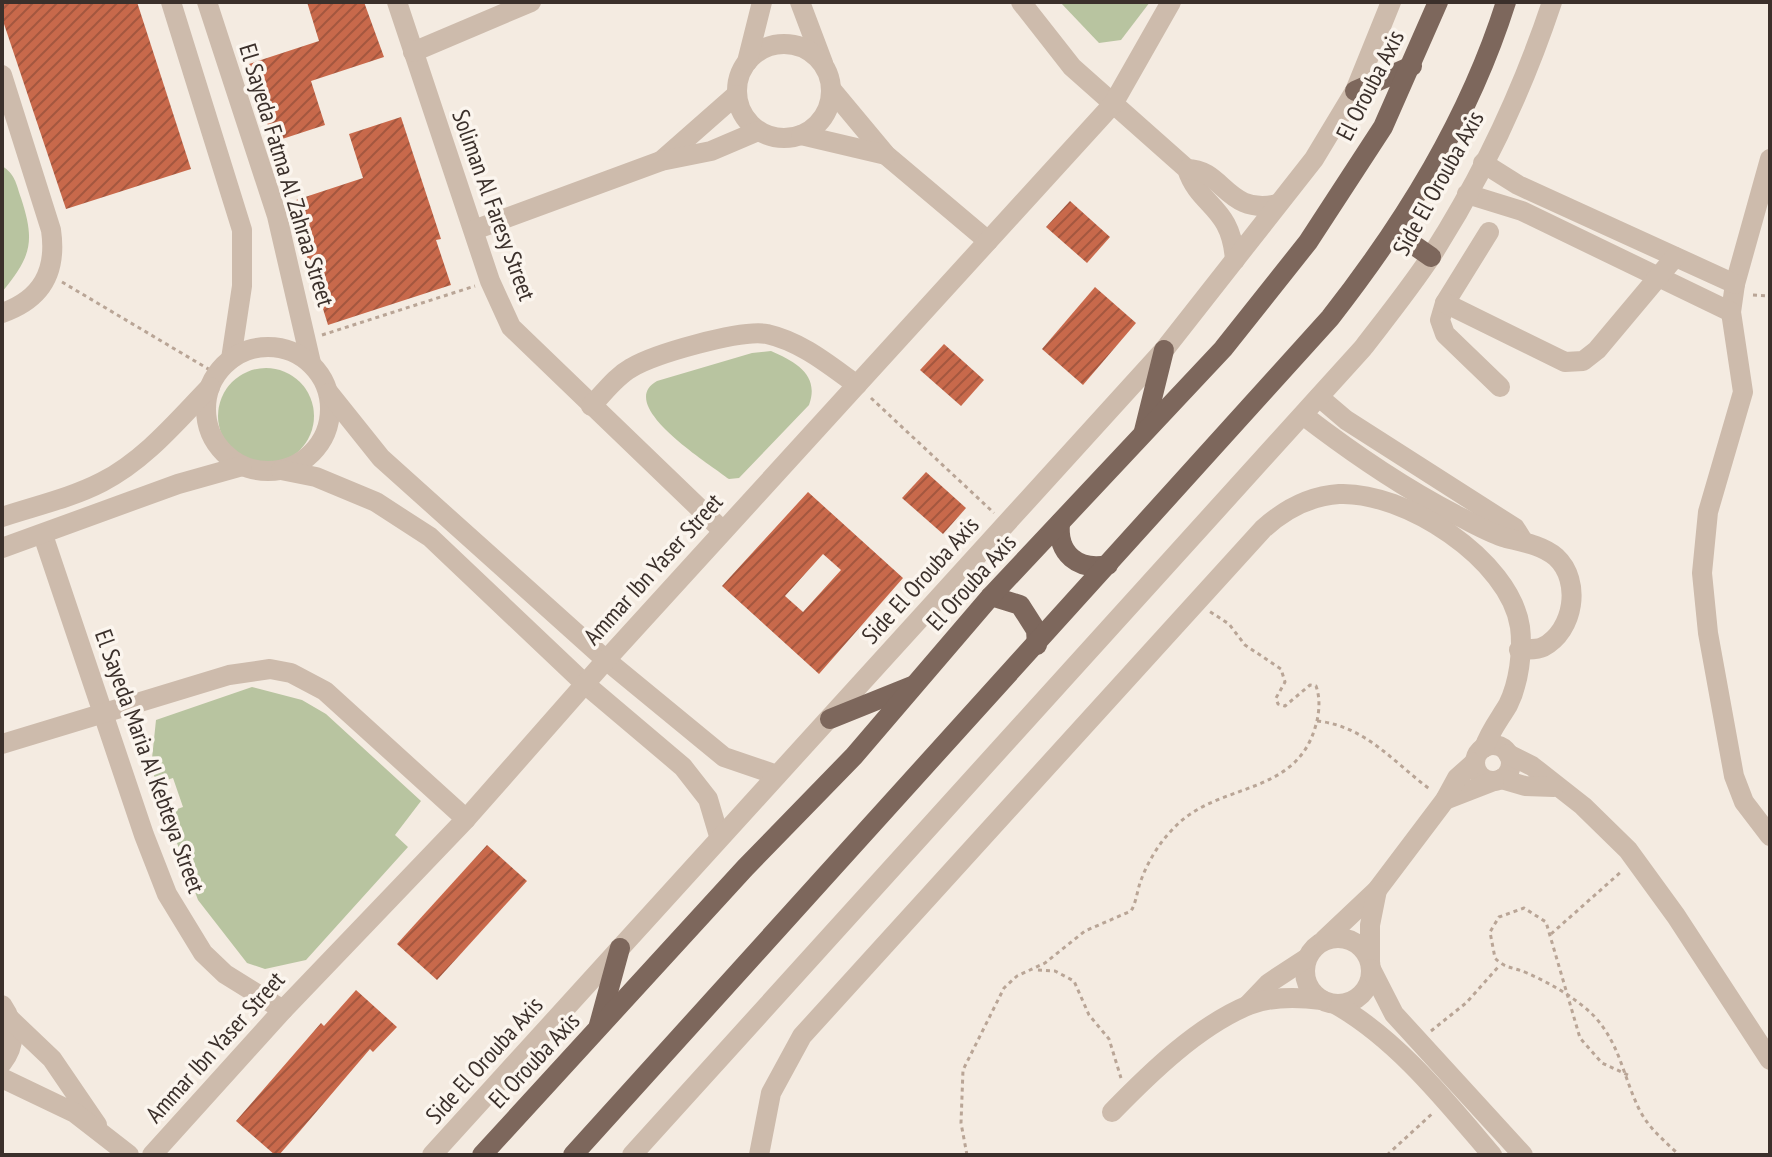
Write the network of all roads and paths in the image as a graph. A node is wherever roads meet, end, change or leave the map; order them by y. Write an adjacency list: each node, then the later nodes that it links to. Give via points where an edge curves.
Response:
1 (171, 2): 51 (street, via 242,230 242,286)
2 (207, 2): 48 (street, El Sayeda Fatma Al Zahraa Street, via 277,216)
3 (397, 2): 13 (street, Soliman Al Faresy Street)
4 (531, 2): 13 (street)
5 (762, 2): 14 (street)
6 (800, 2): 16 (street)
7 (1021, 2): 21 (street, via 1072,67)
8 (1171, 2): 21 (street, Ammar Ibn Yaser Street)
9 (1391, 2): 19 (street, Side El Orouba Axis)
10 (1438, 2): 15 (main road, El Orouba Axis)
11 (1506, 2): 35 (main road, via 1454,129)
12 (1552, 2): 28 (street, Side El Orouba Axis)
13 (413, 52): 34 (street, Soliman Al Faresy Street)
14 (747, 62): 16 (street, via 780,44 806,49); 20 (street)
15 (1412, 66): 19 (main road); 58 (main road, El Orouba Axis, via 1383,127 1308,242 1223,349)
16 (824, 67): 18 (street)
17 (2, 75): 23 (street)
18 (831, 89): 24 (street, via 827,112); 25 (street)
19 (1355, 91): 32 (street, Side El Orouba Axis, via 1314,159)
20 (736, 95): 22 (street, via 747,122); 27 (street)
21 (1113, 104): 29 (street); 37 (street, Ammar Ibn Yaser Street)
22 (758, 131): 24 (street, via 786,139); 27 (street, via 711,151)
23 (11, 132): 41 (street, via 51,230)
24 (801, 135): 25 (street)
25 (886, 155): 37 (street)
26 (1770, 159): 44 (street)
27 (661, 161): 34 (street)
28 (1483, 163): 30 (street); 31 (street, Side El Orouba Axis)
29 (1187, 169): 32 (street, via 1204,173 1243,204); 40 (street, via 1222,214)
30 (1518, 185): 33 (street); 39 (street)
31 (1467, 194): 33 (street); 38 (street, Side El Orouba Axis)
32 (1278, 204): 40 (street, Side El Orouba Axis)
33 (1509, 205): 42 (street)
34 (474, 230): 43 (street, Soliman Al Faresy Street)
35 (1395, 232): 38 (main road); 70 (main road, via 1330,318)
36 (1489, 232): 45 (street)
37 (988, 241): 52 (street, Ammar Ibn Yaser Street)
38 (1431, 257): 55 (street, Side El Orouba Axis)
39 (1675, 257): 42 (street); 44 (street)
40 (1235, 260): 49 (street, Side El Orouba Axis)
41 (50, 275): 47 (street, via 37,292); 51 (path)
42 (1658, 277): 45 (street, via 1590,357 1574,363); 46 (street)
43 (490, 281): 48 (path); 56 (street, Soliman Al Faresy Street, via 511,327)
44 (1735, 284): 46 (street)
45 (1445, 303): 53 (street, via 1440,320 1445,334)
46 (1731, 312): 91 (street, via 1743,392 1708,512 1704,603 1734,776 1744,802)
47 (2, 313)
48 (308, 339): 50 (street, El Sayeda Fatma Al Zahraa Street)
49 (1164, 350): 58 (main road); 65 (street, Side El Orouba Axis)
50 (311, 363): 51 (street, via 272,347 244,352); 54 (street)
51 (219, 373): 61 (street, via 206,405 214,442); 63 (street, via 154,445 114,475)
52 (857, 385): 56 (street, via 801,347 750,333 640,363); 65 (path); 66 (street, Ammar Ibn Yaser Street)
53 (1500, 387)
54 (329, 393): 62 (street, via 331,409 322,442 304,460); 75 (street, via 381,458)
55 (1319, 397): 57 (street, Side El Orouba Axis); 59 (street)
56 (591, 406): 66 (street, Soliman Al Faresy Street)
57 (1303, 415): 60 (street); 121 (street, Side El Orouba Axis)
58 (1144, 433): 64 (main road, El Orouba Axis)
59 (1370, 436): 60 (street, via 1343,435); 68 (street, via 1453,485 1515,528)
60 (1335, 440): 68 (street, via 1454,514 1506,538)
61 (242, 466): 62 (street); 67 (street)
62 (281, 470): 76 (street, via 316,477 404,518)
63 (2, 517)
64 (1060, 523): 70 (main road, via 1062,549 1070,559 1082,565); 71 (main road, El Orouba Axis)
65 (1005, 524): 80 (street, Side El Orouba Axis)
66 (723, 531): 75 (street, Ammar Ibn Yaser Street)
67 (43, 535): 69 (street); 79 (street, El Sayeda Maria Al Kebteya Street)
68 (1522, 539): 74 (street, via 1556,558 1572,595 1560,633 1542,648)
69 (2, 548)
70 (1108, 565): 73 (main road)
71 (991, 596): 73 (main road, via 1020,605 1036,630); 77 (main road, El Orouba Axis)
72 (1197, 601): 74 (street, via 1263,529 1289,509 1320,497 1370,497 1402,508 1483,557 1515,608); 81 (path, via 1281,669 1285,682 1276,698 1280,705 1316,686); 122 (street, via 802,1036 771,1093)
73 (1037, 645): 120 (main road)
74 (1519, 650): 78 (street)
75 (606, 660): 76 (street, Ammar Ibn Yaser Street); 85 (street, via 724,757)
76 (585, 684): 89 (street, Ammar Ibn Yaser Street); 90 (street, via 697,782)
77 (916, 685): 80 (main road); 106 (main road, El Orouba Axis)
78 (1507, 706): 83 (street); 84 (street)
79 (102, 711): 82 (street); 89 (street, via 251,670 291,673 325,691); 104 (street, El Sayeda Maria Al Kebteya Street, via 157,871 190,936 225,974)
80 (830, 719): 85 (street, Side El Orouba Axis)
81 (1317, 721): 88 (path, via 1365,737); 100 (path, via 1308,746 1279,777 1206,804 1173,829 1149,862 1131,911 1085,931)
82 (2, 744)
83 (1507, 752): 84 (street, via 1495,745); 86 (street, via 1511,768); 87 (street)
84 (1480, 755): 86 (street, via 1482,778); 88 (street, via 1457,778)
85 (777, 775): 90 (street, Side El Orouba Axis)
86 (1497, 780): 87 (street); 88 (street)
87 (1554, 787): 92 (street, via 1603,824)
88 (1445, 800): 93 (street)
89 (466, 819): 104 (street, Ammar Ibn Yaser Street)
90 (719, 836): 96 (street, Side El Orouba Axis)
91 (1770, 836)
92 (1636, 860): 94 (path); 108 (street)
93 (1377, 890): 95 (street); 99 (street, via 1370,925)
94 (1551, 934): 98 (path, via 1533,911 1506,912 1490,932 1491,950); 101 (path)
95 (1324, 940): 97 (street); 99 (street, via 1335,937 1356,943)
96 (620, 948): 106 (main road); 119 (street, Side El Orouba Axis)
97 (1307, 958): 102 (street, via 1306,982); 103 (street, via 1269,983)
98 (1501, 964): 101 (path); 107 (path)
99 (1371, 965): 102 (street, via 1361,994); 107 (street, via 1385,1001)
100 (1034, 970): 112 (path, via 1055,971 1074,981 1089,1015 1109,1039); 123 (path, via 1004,988 967,1059 960,1105)
101 (1570, 996): 110 (path, via 1604,1028); 110 (path, via 1586,1048)
102 (1329, 1002): 103 (street, via 1292,998); 113 (street, via 1371,1028)
103 (1248, 1006): 112 (street, via 1181,1049)
104 (283, 1010): 118 (street, Ammar Ibn Yaser Street)
105 (6, 1012): 109 (street, via 13,1040); 115 (street, via 61,1070)
106 (599, 1028): 116 (main road, El Orouba Axis)
107 (1420, 1042): 126 (street)
108 (1770, 1060)
109 (2, 1063)
110 (1628, 1075): 127 (path, via 1644,1119)
111 (2, 1078): 115 (street, via 48,1097)
112 (1127, 1097): 114 (street)
113 (1445, 1101): 124 (path); 125 (street)
114 (1112, 1112)
115 (100, 1132): 117 (street)
116 (479, 1153)
117 (129, 1155)
118 (152, 1155)
119 (432, 1155)
120 (573, 1155)
121 (632, 1155)
122 (759, 1155)
123 (967, 1155)
124 (1387, 1155)
125 (1492, 1155)
126 (1523, 1155)
127 (1679, 1155)

